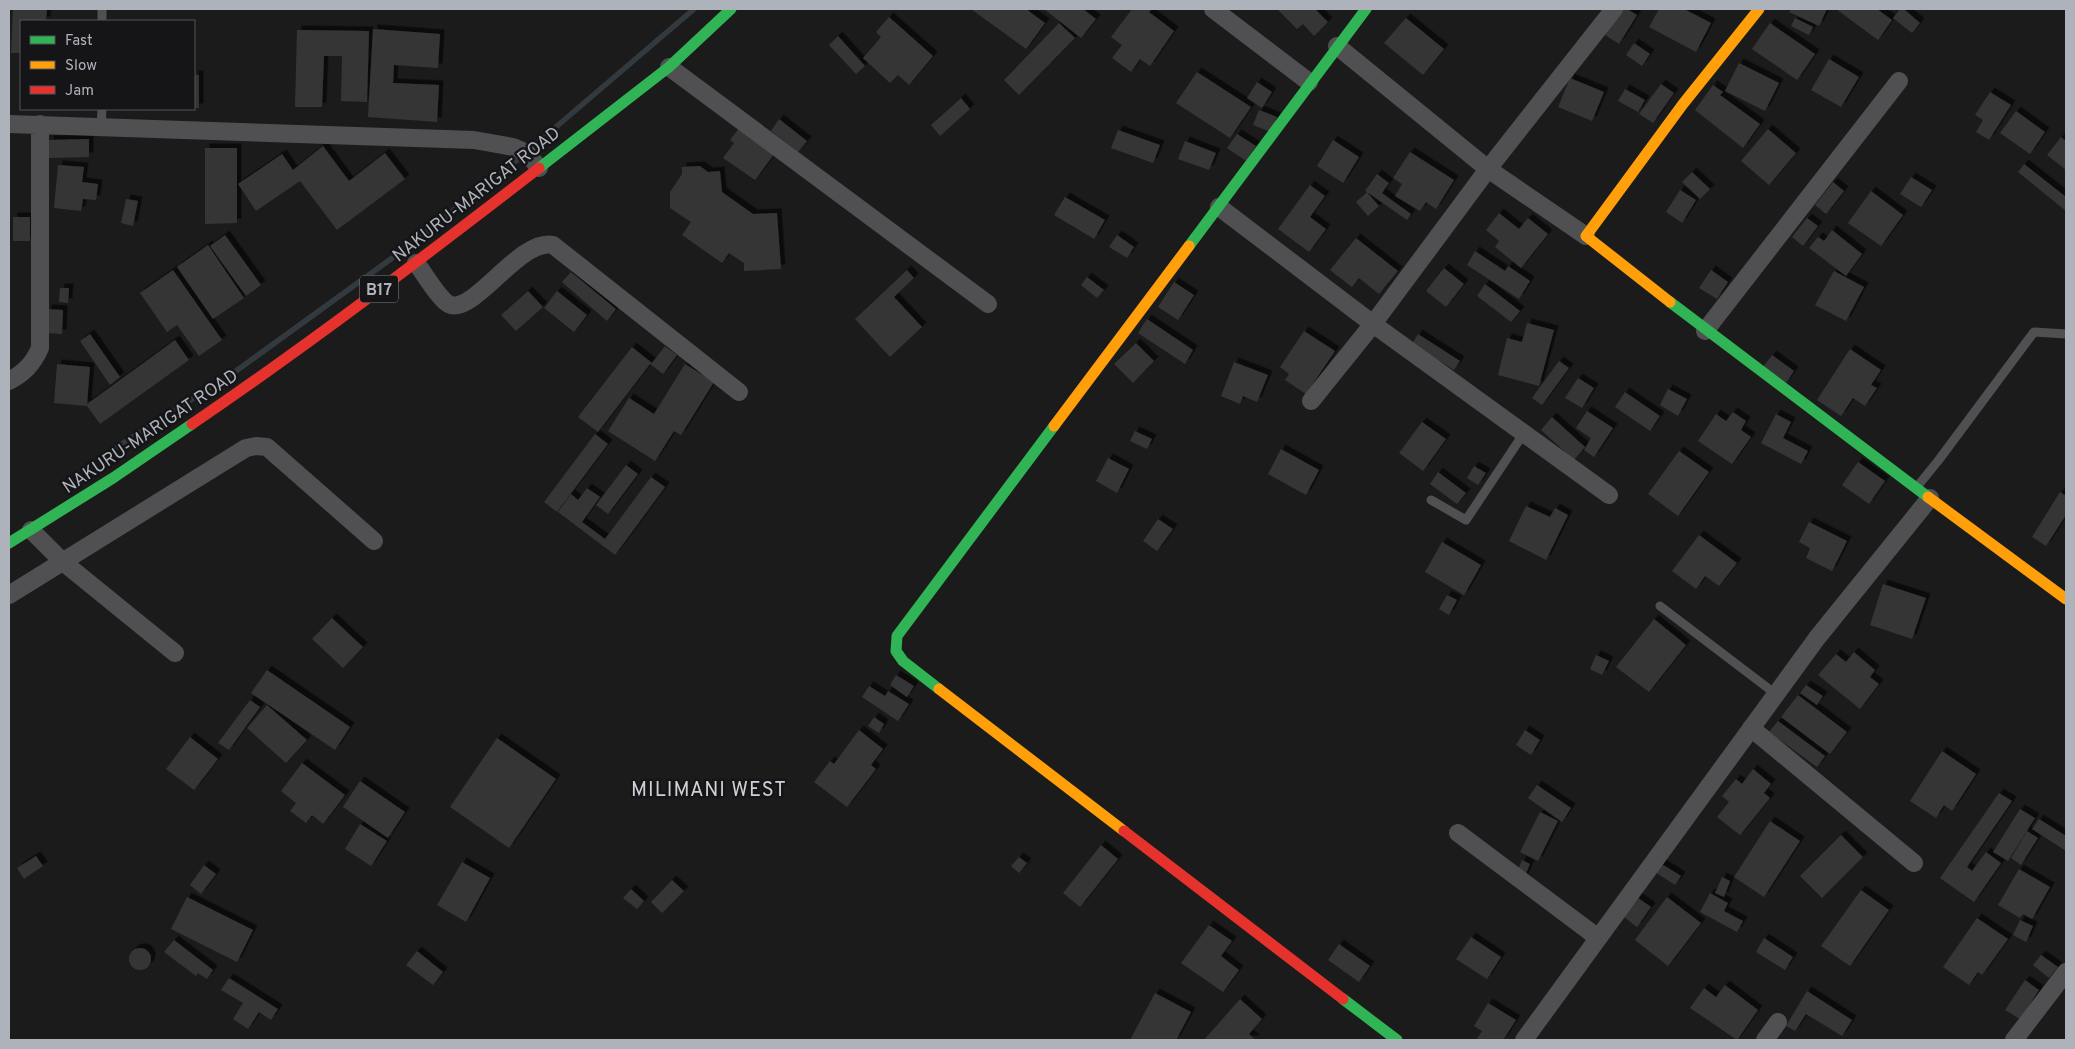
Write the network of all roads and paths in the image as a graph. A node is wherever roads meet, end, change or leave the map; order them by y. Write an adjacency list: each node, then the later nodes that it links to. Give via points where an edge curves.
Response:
1 (731, 9): 7 (street, NAKURU-MARIGAT ROAD / B17)
2 (1213, 9): 9 (street)
3 (1366, 9): 6 (street)
4 (1614, 9): 15 (street)
5 (1760, 9): 17 (street, via 1683,104)
6 (1337, 46): 9 (street); 15 (street)
7 (669, 67): 14 (street, NAKURU-MARIGAT ROAD / B17); 19 (street)
8 (1899, 81): 21 (street)
9 (1309, 82): 16 (street)
10 (102, 110): 13 (lane)
11 (9, 124): 12 (street)
12 (40, 124): 13 (street); 23 (street, via 40,348 34,362)
13 (102, 128): 14 (street, via 474,140 527,152)
14 (539, 168): 18 (street, NAKURU-MARIGAT ROAD / B17)
15 (1488, 169): 17 (street); 20 (street)
16 (1219, 207): 20 (street); 45 (street, via 898,636 896,651 903,661)
17 (1586, 236): 21 (street)
18 (416, 263): 24 (street, via 448,304 464,305 537,246 553,245); 30 (street, NAKURU-MARIGAT ROAD / B17, via 251,384)
19 (988, 304)
20 (1373, 324): 25 (street); 26 (street)
21 (1705, 331): 27 (street)
22 (2066, 334): 27 (lane, via 2034,332)
23 (9, 381)
24 (739, 392)
25 (1311, 401)
26 (1524, 433): 28 (street); 29 (lane, via 1466,520)
27 (1923, 493): 35 (street); 38 (street)
28 (1609, 494)
29 (1431, 500)
30 (31, 530): 32 (street, NAKURU-MARIGAT ROAD / B17); 33 (street)
31 (374, 541): 33 (street, via 267,447 256,446 246,448)
32 (9, 543)
33 (63, 562): 34 (street); 37 (street)
34 (9, 595)
35 (2066, 600)
36 (1660, 606): 38 (lane)
37 (175, 653)
38 (1777, 695): 39 (street)
39 (1751, 728): 41 (street); 42 (street)
40 (1458, 832): 42 (street)
41 (1914, 863)
42 (1597, 938): 46 (street)
43 (2066, 972): 48 (street)
44 (1778, 1022): 47 (street)
45 (1397, 1040)
46 (1524, 1040)
47 (1765, 1040)
48 (2014, 1040)

